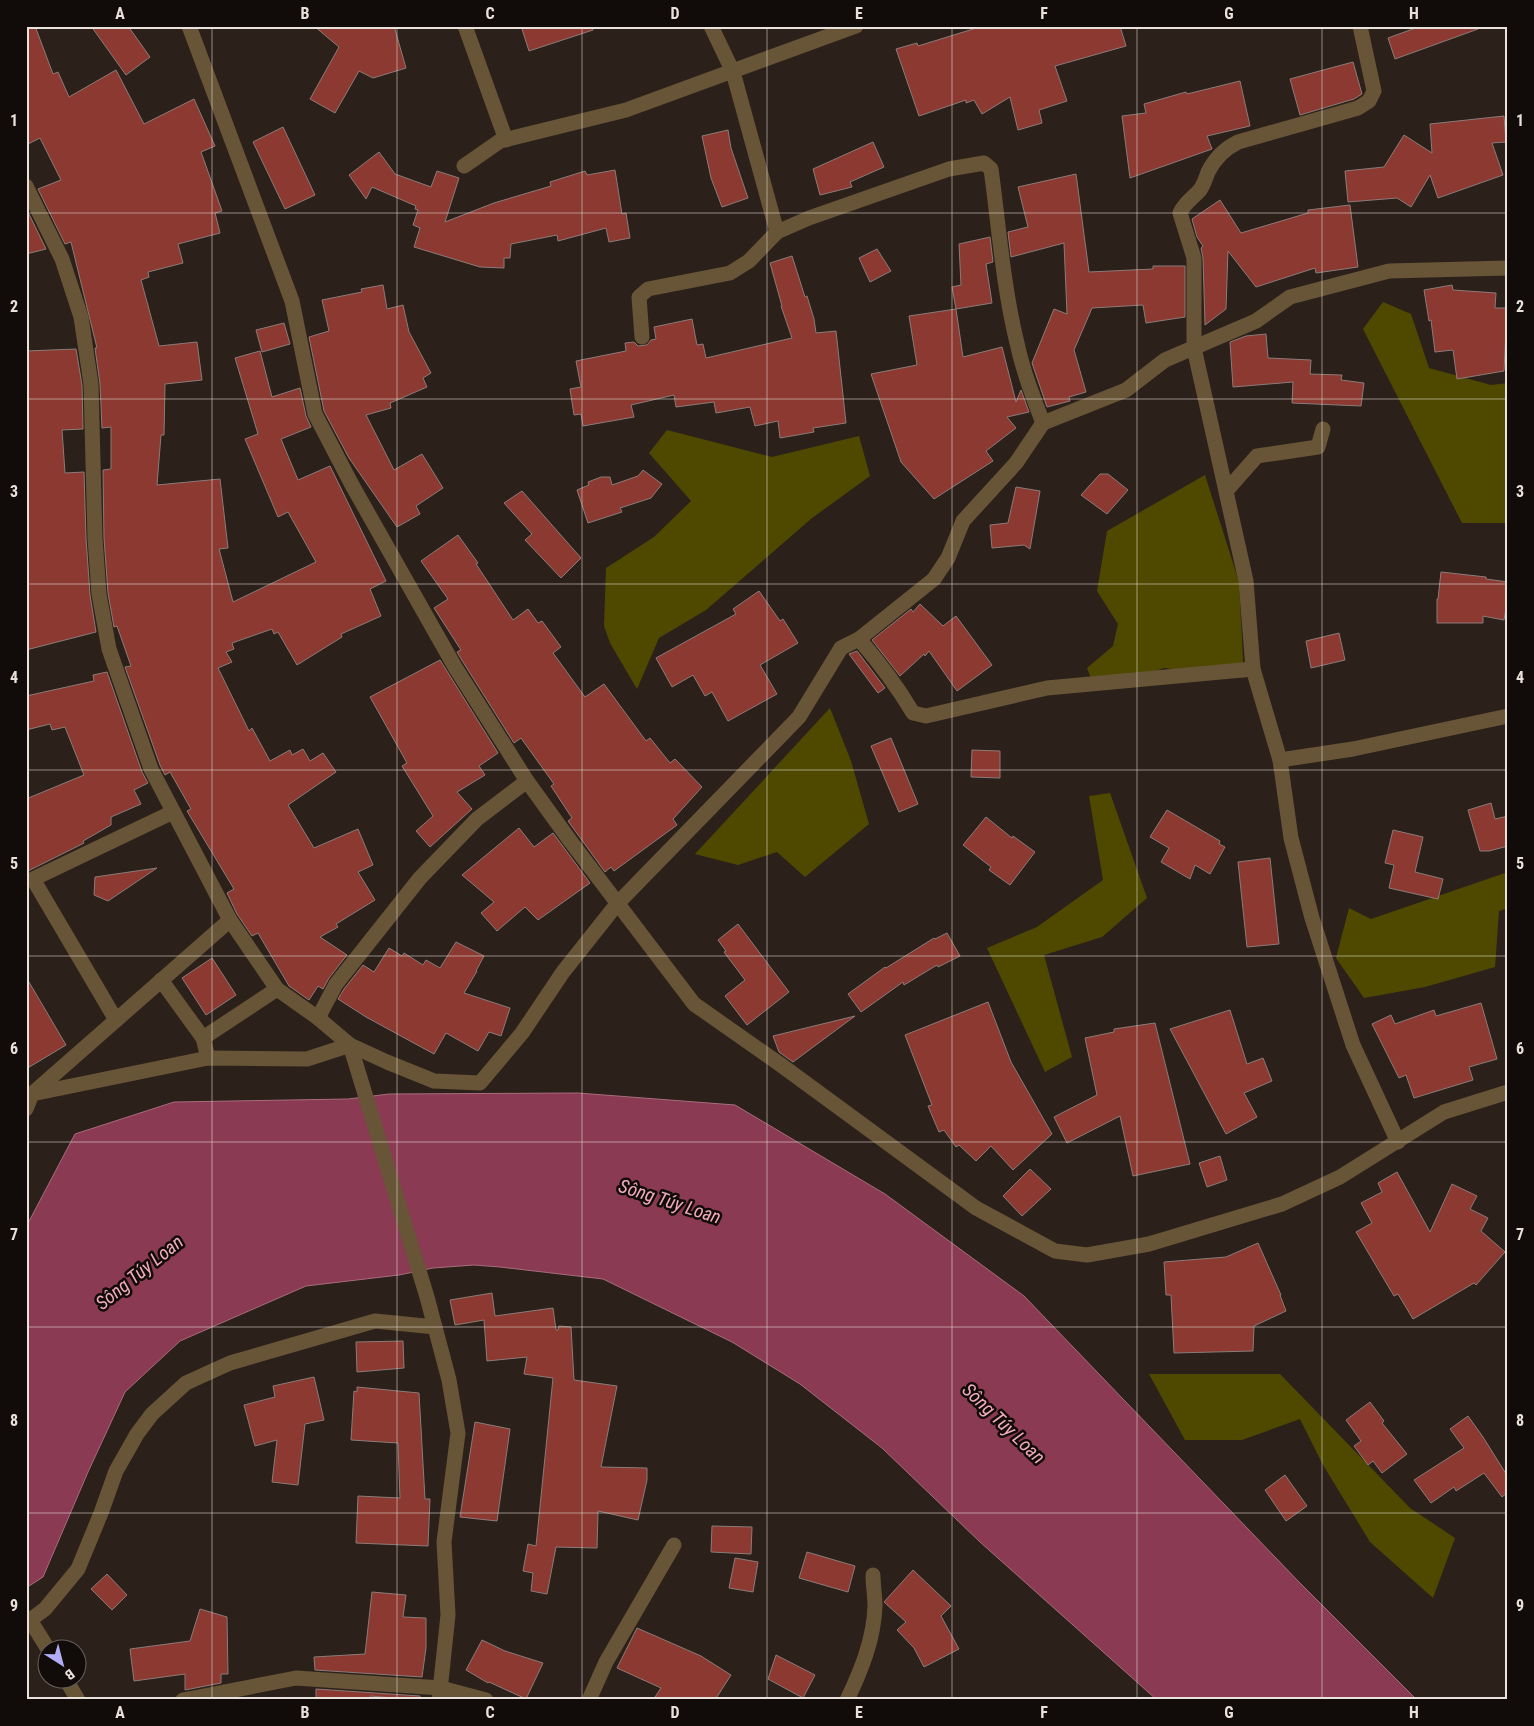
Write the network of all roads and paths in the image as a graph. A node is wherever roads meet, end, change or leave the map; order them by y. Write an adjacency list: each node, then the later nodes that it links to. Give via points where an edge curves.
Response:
1 (189, 26): 21 (street, via 292,301 315,414 455,667)
2 (465, 26): 7 (street)
3 (711, 26): 6 (street)
4 (856, 26): 6 (street)
5 (1360, 26): 13 (street, via 1374,91 1369,101 1358,108 1238,142 1227,148 1214,161 1198,192 1182,206 1180,213 1194,258)
6 (733, 72): 7 (street, via 626,110); 10 (street)
7 (506, 140): 8 (street)
8 (464, 166)
9 (26, 186): 22 (street, via 62,259 81,317 91,384 94,538 99,594 109,649 151,769)
10 (777, 232): 12 (street, via 749,261 730,273 648,289 639,297); 14 (street, via 949,170 984,163 991,168 1010,310 1029,388)
11 (1508, 268): 13 (street, via 1389,272 1290,297 1256,321)
12 (642, 337)
13 (1194, 348): 14 (street, via 1165,360 1126,390); 16 (street)
14 (1043, 423): 17 (street, via 1016,463 963,521 948,558 934,579)
15 (1323, 429): 16 (street, via 1318,447 1257,456)
16 (1227, 490): 18 (street, via 1246,581)
17 (859, 638): 18 (street, via 913,713 926,716 1047,688); 23 (street, via 841,648 799,717)
18 (1253, 669): 20 (street)
19 (1508, 716): 20 (street, via 1353,749)
20 (1280, 760): 35 (street, via 1290,838 1312,918 1353,1045)
21 (527, 780): 23 (street); 27 (street, via 478,819 420,878 336,984)
22 (173, 812): 24 (street); 28 (street, via 33,879)
23 (617, 904): 30 (street, via 562,972 522,1033 480,1083 434,1081); 35 (street, via 694,1004 976,1208 1055,1250 1087,1255 1149,1244 1282,1204 1340,1177)
24 (230, 920): 25 (street); 26 (street)
25 (161, 980): 28 (street); 29 (street)
26 (277, 989): 27 (street); 29 (street)
27 (318, 1018): 30 (street)
28 (116, 1020): 33 (street)
29 (203, 1038): 31 (street)
30 (350, 1045): 31 (street, via 307,1060); 36 (street)
31 (208, 1058): 33 (street)
32 (1508, 1092): 35 (street, via 1444,1112)
33 (29, 1096): 34 (street)
34 (26, 1109)
35 (1398, 1142)
36 (435, 1327): 39 (street, via 375,1321 275,1348 230,1363 186,1383 152,1414 137,1434 116,1471 78,1569 44,1609 30,1620); 41 (street, via 450,1380 458,1433 444,1542 448,1615)
37 (674, 1545): 45 (street, via 606,1662)
38 (873, 1575): 46 (street, via 875,1607 870,1641)
39 (41, 1638)
40 (71, 1688): 42 (street)
41 (440, 1694): 43 (street, via 296,1678); 44 (street)
42 (78, 1700)
43 (183, 1700)
44 (486, 1700)
45 (589, 1700)
46 (847, 1700)

